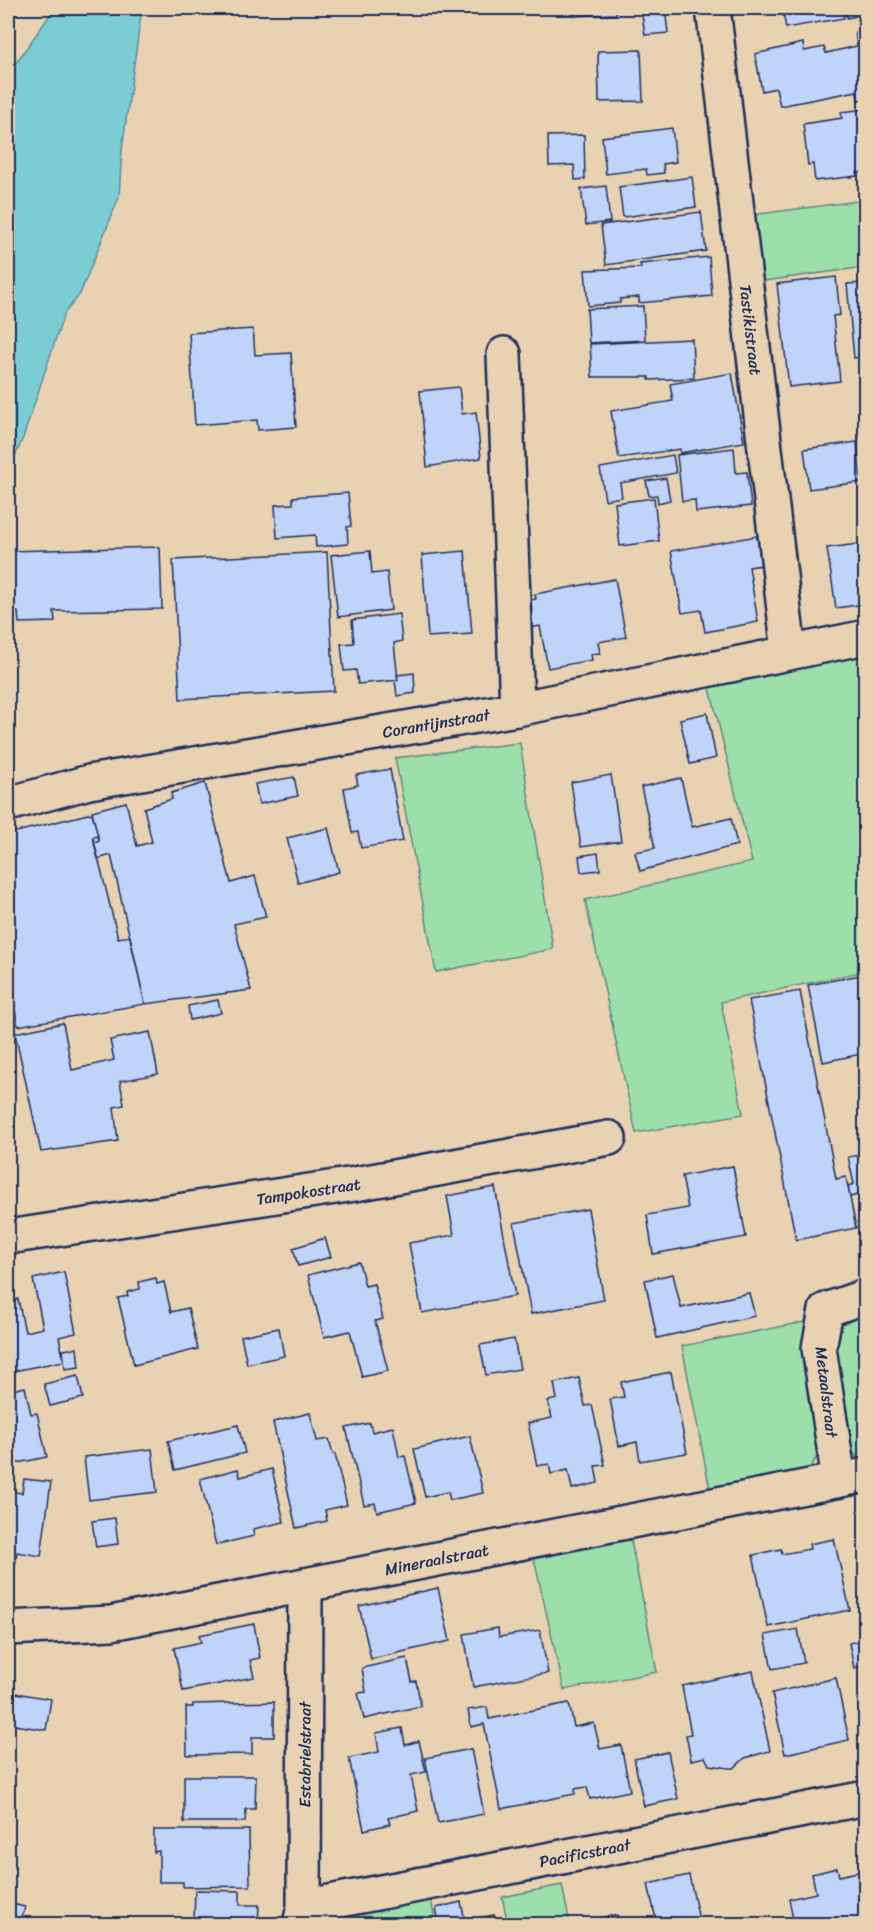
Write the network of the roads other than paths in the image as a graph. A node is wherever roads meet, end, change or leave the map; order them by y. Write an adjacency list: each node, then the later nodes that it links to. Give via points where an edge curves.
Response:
1 (713, 8): 4 (street, Tastikistraat)
2 (504, 354): 5 (street)
3 (866, 638): 4 (street, Corantijnstraat)
4 (789, 652): 5 (street, Corantijnstraat)
5 (518, 709): 6 (street, Corantijnstraat, via 89,782)
6 (8, 804)
7 (609, 1138): 8 (street, Tampokostraat, via 355,1184)
8 (8, 1237)
9 (866, 1296): 10 (street, Metaalstraat, via 826,1310 819,1348)
10 (852, 1478): 11 (street, Mineraalstraat)
11 (305, 1585): 12 (street, Mineraalstraat, via 111,1623); 14 (street, Estabrielstraat)
12 (8, 1628)
13 (866, 1798): 14 (street, Pacificstraat)
14 (302, 1916)

